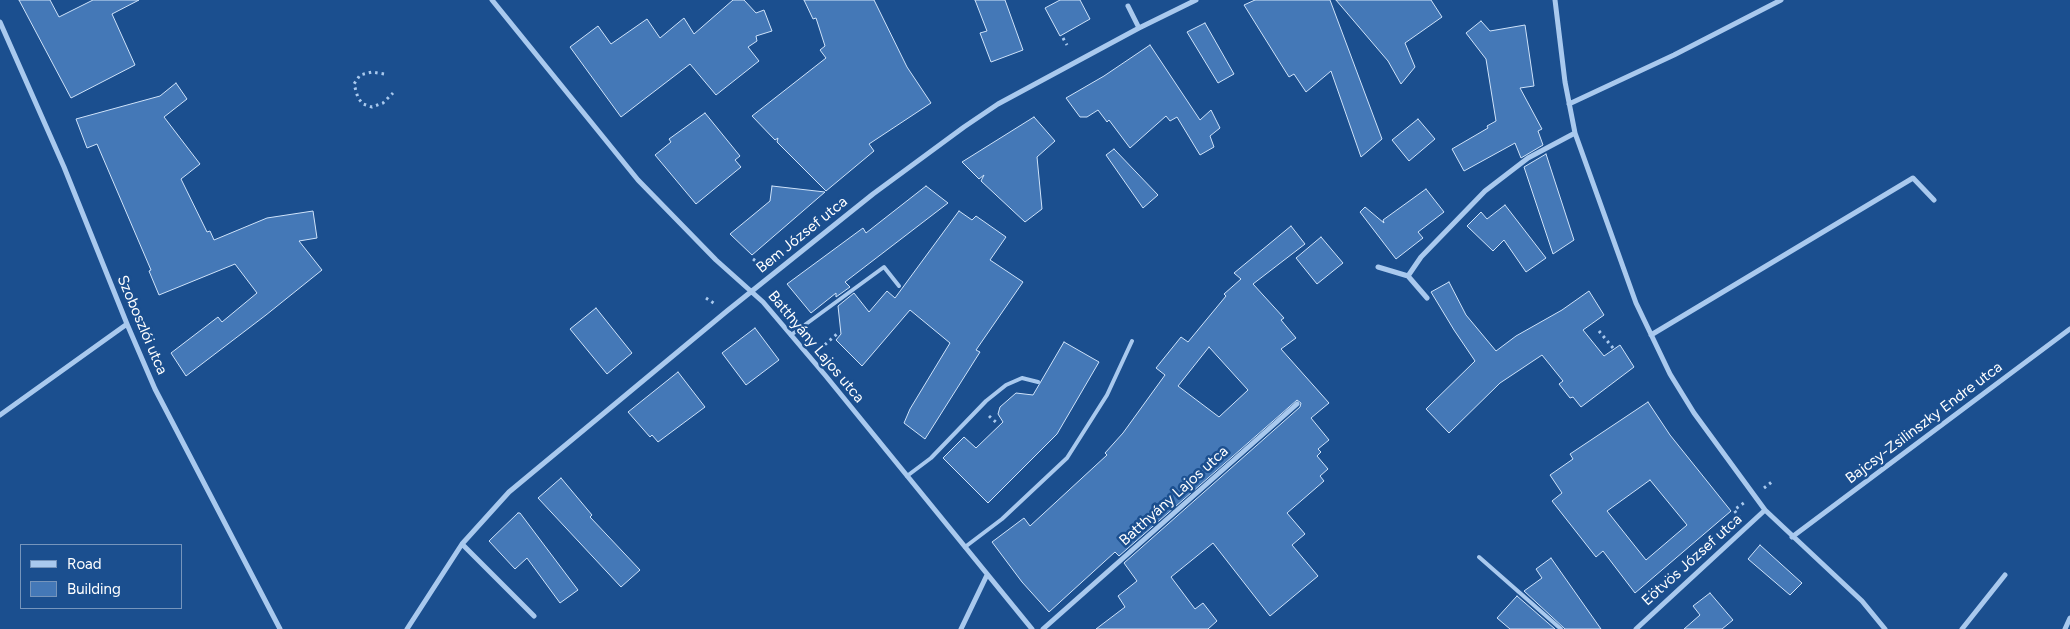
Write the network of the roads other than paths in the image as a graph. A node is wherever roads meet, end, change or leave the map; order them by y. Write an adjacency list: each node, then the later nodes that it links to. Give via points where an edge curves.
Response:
1 (492, 0): 14 (street, Batthyány Lajos utca, via 638,180 716,260)
2 (1196, 0): 7 (street, Bem József utca)
3 (1555, 0): 8 (street)
4 (1781, 0): 8 (street)
5 (1128, 6): 7 (street)
6 (0, 22): 16 (street, Szoboszlói utca, via 82,208)
7 (1140, 28): 14 (street, Bem József utca, via 998,104 964,127 873,194)
8 (1569, 104): 9 (street)
9 (1575, 133): 12 (street, via 1528,158 1484,191 1421,257); 18 (street, via 1636,303)
10 (1934, 200): 18 (street, via 1913,178)
11 (1378, 266): 12 (street)
12 (1408, 276): 15 (street)
13 (899, 286): 19 (lane, via 884,267)
14 (752, 291): 19 (street, Batthyány Lajos utca); 27 (street, Bem József utca, via 510,492)
15 (1427, 298)
16 (127, 324): 23 (street); 34 (street, Szoboszlói utca, via 155,389)
17 (2070, 329): 26 (street, Bajcsy-Zsilinszky Endre utca)
18 (1651, 335): 25 (street, via 1694,413)
19 (791, 336): 24 (street, Batthyány Lajos utca)
20 (1132, 341): 28 (lane, via 1107,394 1067,458 1002,519)
21 (1038, 382): 24 (lane, via 1022,378 1006,385 931,458)
22 (1298, 404): 38 (street, Batthyány Lajos utca)
23 (0, 415)
24 (907, 476): 28 (street, Batthyány Lajos utca)
25 (1765, 510): 26 (street); 40 (street, Eötvös József utca)
26 (1792, 537): 41 (street, via 1862,601)
27 (462, 544): 32 (street); 35 (street, Bem József utca)
28 (965, 547): 30 (street, Batthyány Lajos utca)
29 (1479, 557): 39 (lane)
30 (987, 575): 36 (street); 37 (street, Batthyány Lajos utca)
31 (2005, 575): 42 (street)
32 (534, 616)
33 (2070, 618): 43 (street)
34 (280, 629)
35 (407, 629)
36 (961, 629)
37 (1032, 629)
38 (1043, 629)
39 (1560, 629)
40 (1636, 629)
41 (1885, 629)
42 (1962, 629)
43 (2065, 629)

